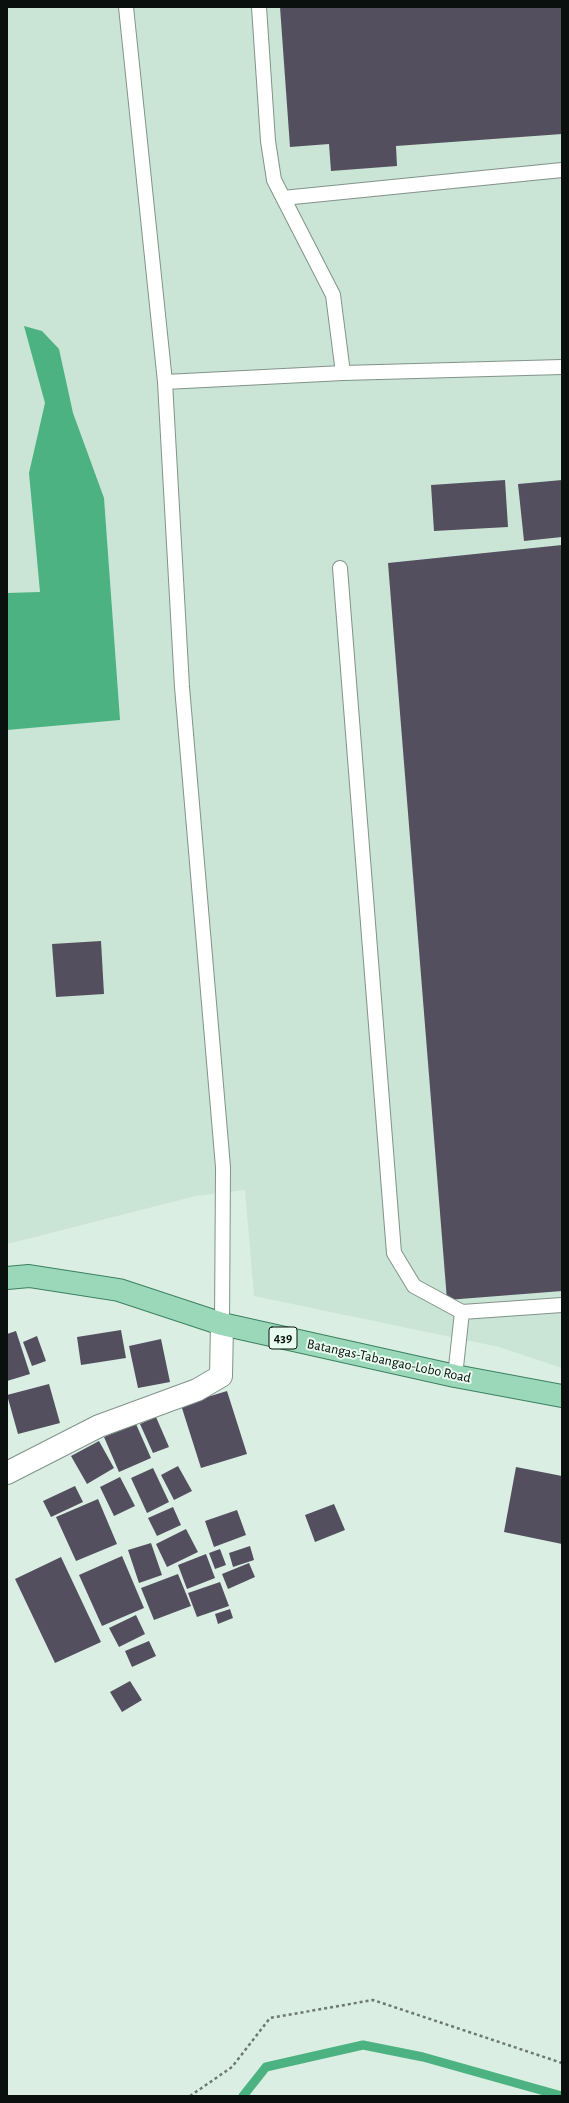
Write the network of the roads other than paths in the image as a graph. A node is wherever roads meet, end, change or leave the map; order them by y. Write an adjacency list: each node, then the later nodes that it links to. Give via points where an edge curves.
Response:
1 (126, 7): 7 (lane)
2 (259, 7): 4 (lane, via 268,141 274,180)
3 (562, 170): 4 (lane)
4 (283, 198): 6 (lane, via 333,295)
5 (562, 366): 6 (lane)
6 (343, 373): 7 (lane)
7 (165, 382): 12 (lane, via 182,687 223,1167)
8 (340, 568): 11 (lane, via 394,1253 414,1286)
9 (7, 1278): 12 (main road, Batangas-Tabangao-Lobo Road / 439, via 29,1276 119,1290)
10 (562, 1306): 11 (lane)
11 (462, 1312): 13 (lane)
12 (222, 1324): 13 (main road, Batangas-Tabangao-Lobo Road / 439); 15 (street, via 221,1376 197,1390 99,1426)
13 (455, 1376): 14 (main road, Batangas-Tabangao-Lobo Road / 439)
14 (562, 1396)
15 (7, 1473)

